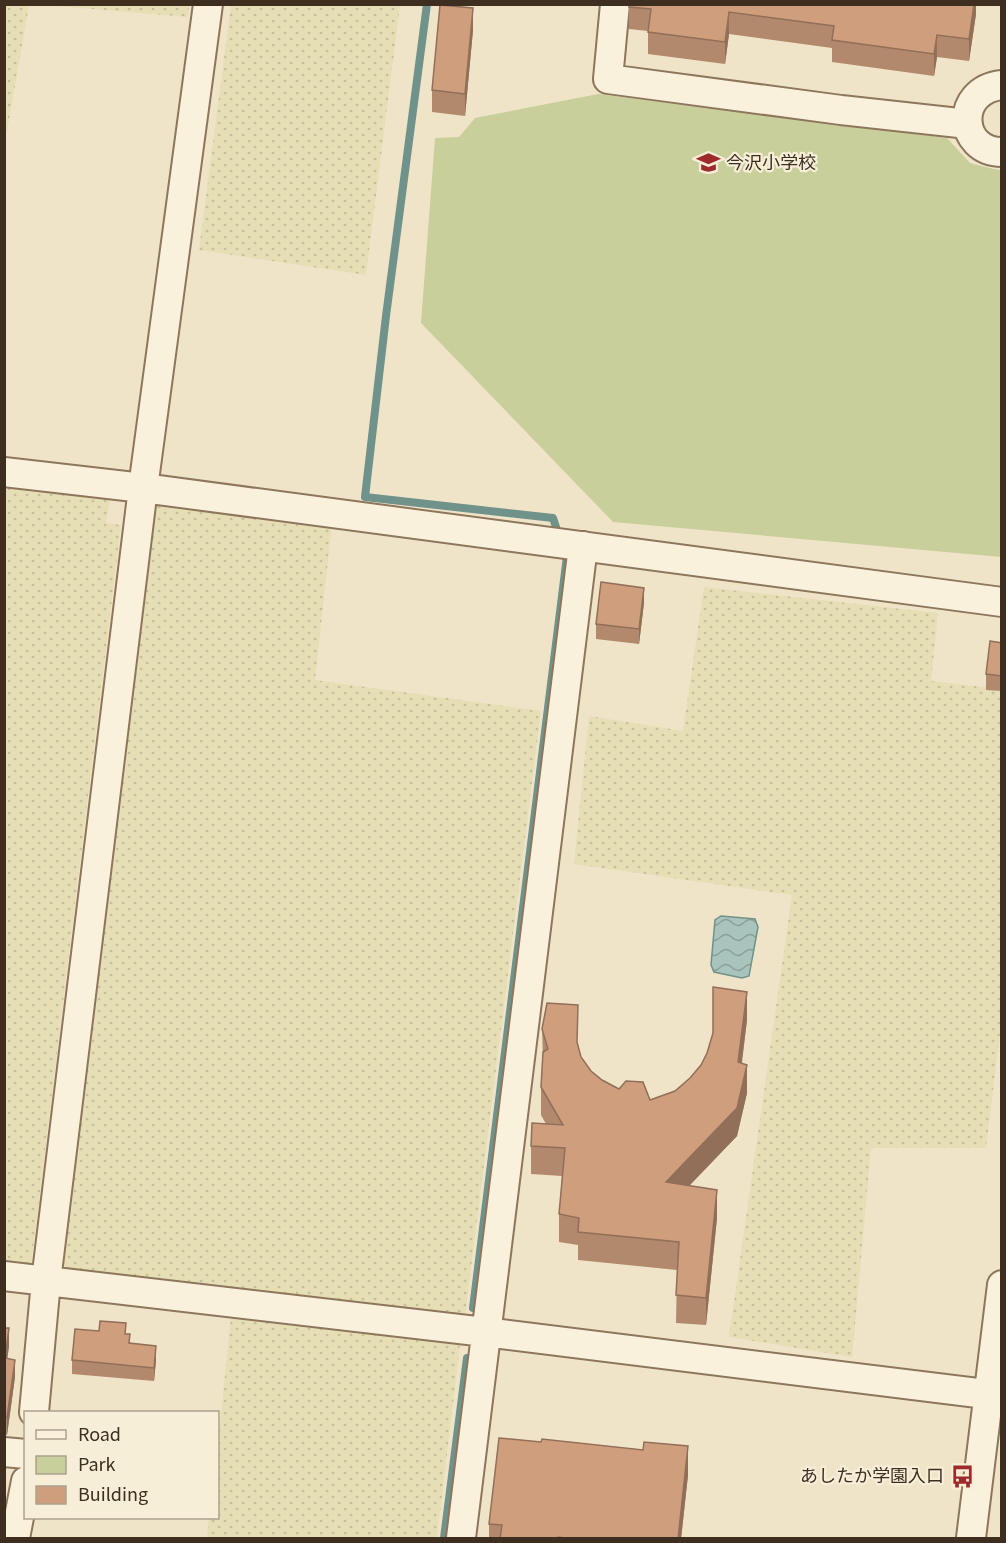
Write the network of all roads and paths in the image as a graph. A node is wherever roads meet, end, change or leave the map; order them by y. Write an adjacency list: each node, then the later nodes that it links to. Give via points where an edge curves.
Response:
1 (208, 4): 7 (street)
2 (615, 4): 4 (street, via 608,78)
3 (1002, 85): 4 (street, via 989,86 972,101)
4 (968, 124): 5 (street, via 977,142 986,149)
5 (1002, 152)
6 (4, 472): 7 (street)
7 (143, 489): 8 (street); 11 (street)
8 (583, 546): 9 (street); 13 (street)
9 (1002, 602)
10 (4, 1276): 11 (street)
11 (46, 1281): 13 (street); 15 (street)
12 (1002, 1285): 14 (street)
13 (485, 1332): 14 (street); 20 (street)
14 (995, 1395): 21 (street)
15 (34, 1411)
16 (4, 1452): 17 (street)
17 (24, 1454)
18 (24, 1492): 19 (street)
19 (15, 1539)
20 (461, 1539)
21 (971, 1539)

